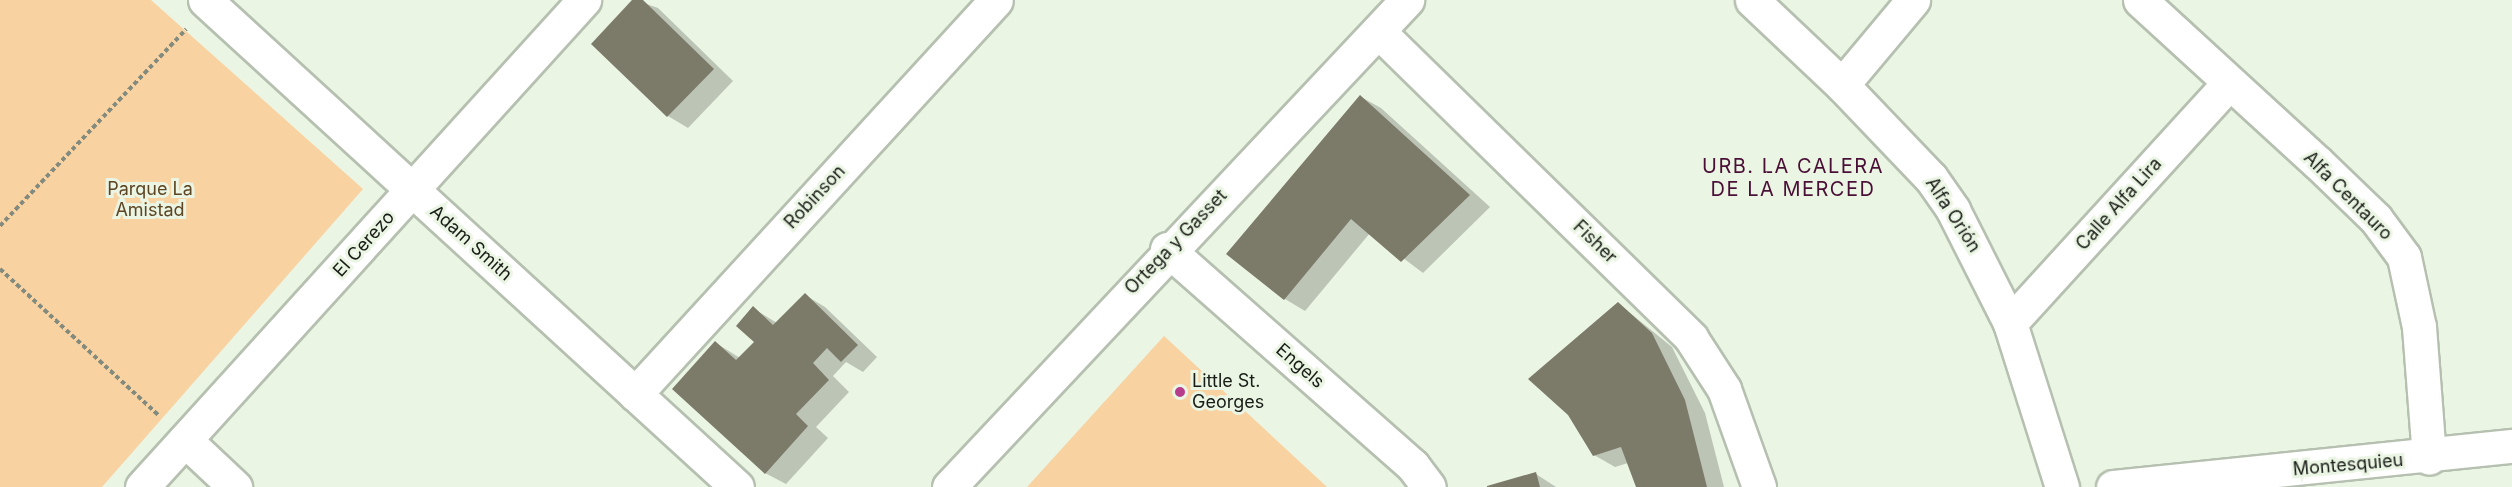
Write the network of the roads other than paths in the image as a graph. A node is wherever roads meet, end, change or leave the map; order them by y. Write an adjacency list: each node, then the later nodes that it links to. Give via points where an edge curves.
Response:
1 (996, 0): 14 (street, Robinson)
2 (1407, 0): 8 (street, Ortega y Gasset)
3 (1752, 0): 9 (street, Alfa Orión)
4 (1913, 0): 9 (street)
5 (2140, 0): 10 (street, Alfa Centauro)
6 (582, 1): 11 (street, El Cerezo)
7 (207, 2): 11 (street, Adam Smith)
8 (1379, 32): 12 (street, Ortega y Gasset); 24 (street, Fisher, via 1691,338 1724,389)
9 (1842, 85): 13 (street, Alfa Orión, via 1931,178 1973,243)
10 (2227, 85): 13 (street, Calle Alfa Lira); 17 (street, Alfa Centauro, via 2359,203 2404,257 2419,327)
11 (412, 190): 14 (street, Adam Smith); 15 (street, El Cerezo)
12 (1167, 249): 22 (street, Ortega y Gasset); 23 (street, Engels, via 1413,466)
13 (2010, 323): 25 (street, Alfa Orión)
14 (635, 394): 21 (street, Adam Smith)
15 (185, 440): 19 (street, El Cerezo); 20 (street)
16 (2512, 446): 17 (street, Montesquieu)
17 (2429, 458): 18 (street, Montesquieu)
18 (2282, 479): 26 (street, Montesquieu)
19 (142, 487)
20 (235, 487)
21 (737, 487)
22 (949, 487)
23 (1429, 487)
24 (1759, 487)
25 (2062, 487)
26 (2113, 487)

